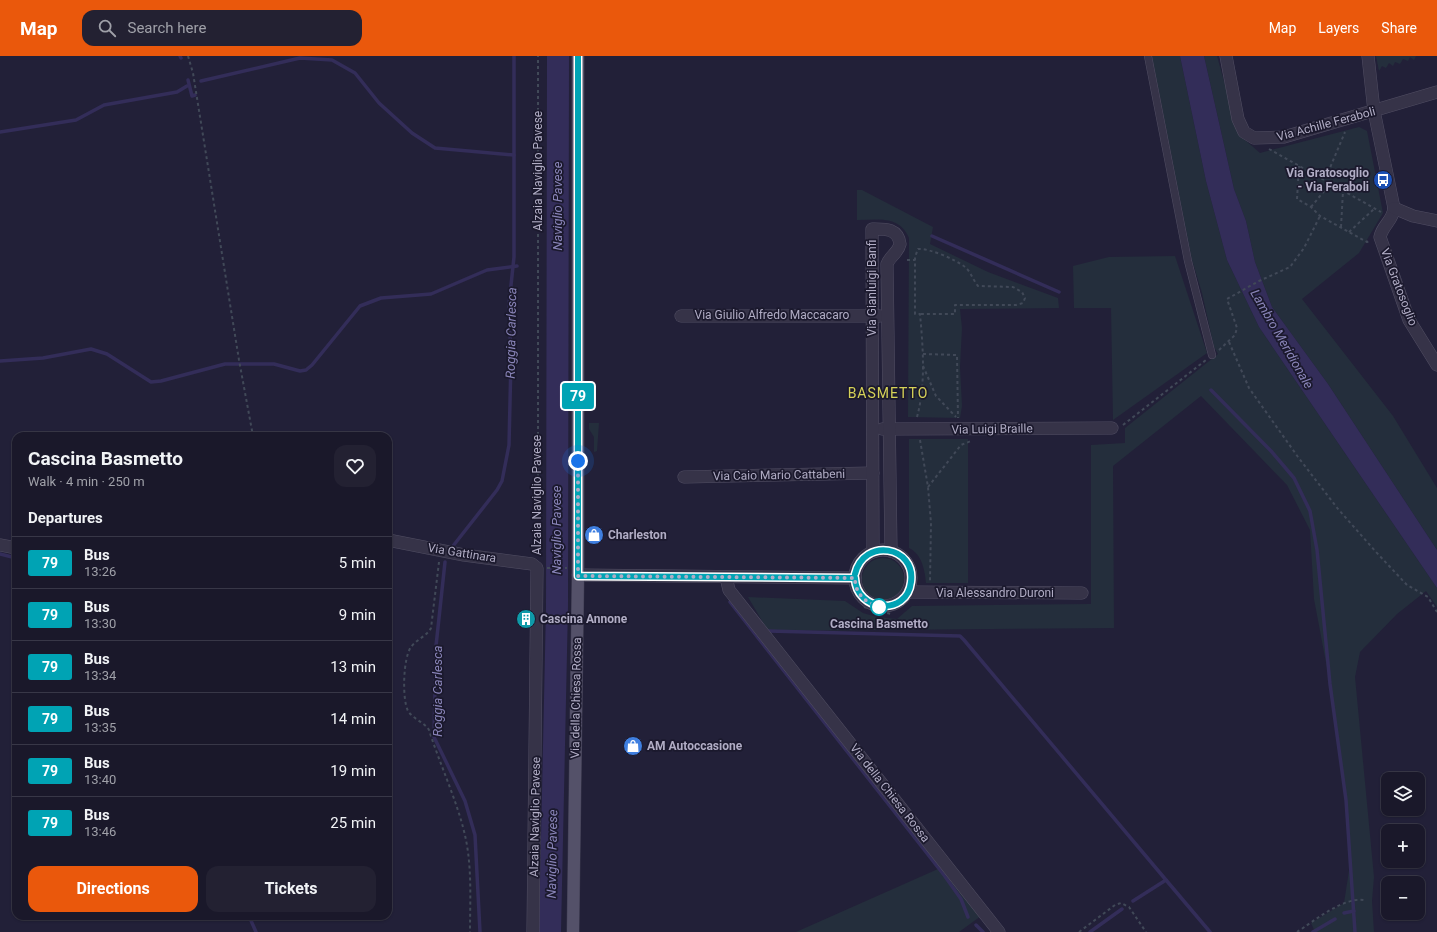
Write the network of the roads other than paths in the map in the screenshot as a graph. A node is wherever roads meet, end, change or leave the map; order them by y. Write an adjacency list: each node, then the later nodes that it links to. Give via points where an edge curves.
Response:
1 (578, 56): 25 (main road, Via della Chiesa Rossa)
2 (1148, 56): 12 (lane, via 1188,261)
3 (1226, 56): 6 (street, Via Achille Feraboli, via 1238,119 1244,132 1254,138 1284,137)
4 (1368, 56): 6 (street)
5 (1437, 92): 6 (street, Via Achille Feraboli)
6 (1374, 111): 7 (street)
7 (1394, 208): 8 (street, via 1413,216); 13 (street, Via Gratosoglio, via 1393,216 1380,236 1409,320)
8 (1437, 221)
9 (872, 315): 10 (street, Via Giulio Alfredo Maccacaro); 11 (street, Via Giulio Alfredo Maccacaro); 11 (street, Via Gianluigi Banfi, via 872,230 884,229 896,233 900,244 887,264); 15 (street, Via Gianluigi Banfi)
10 (681, 316)
11 (887, 316): 16 (street, Via Gianluigi Banfi)
12 (1212, 355)
13 (1437, 365)
14 (1117, 427): 16 (street, Via Luigi Braille)
15 (873, 429): 16 (street, Via Luigi Braille); 17 (street, Via Gianluigi Banfi)
16 (889, 429): 22 (street, Via Gianluigi Banfi)
17 (873, 473): 18 (street, Via Caio Mario Cattabeni); 23 (street, Via Gianluigi Banfi)
18 (684, 477)
19 (392, 541): 24 (street, Via Gattinara)
20 (0, 545): 21 (street)
21 (12, 547)
22 (891, 551): 23 (street); 28 (street, via 901,556 910,569 911,583)
23 (873, 552): 27 (street, via 860,561)
24 (535, 565): 30 (street, Alzaia Naviglio Pavese, via 538,574)
25 (573, 572): 26 (street); 31 (main road, Via della Chiesa Rossa)
26 (726, 577): 27 (street); 32 (street, Via della Chiesa Rossa, via 729,590)
27 (855, 578): 28 (street, via 855,585 860,594 867,602 877,606 894,604 903,599)
28 (908, 592): 29 (street, Via Alessandro Duroni)
29 (1082, 593)
30 (533, 932)
31 (573, 932)
32 (999, 932)

